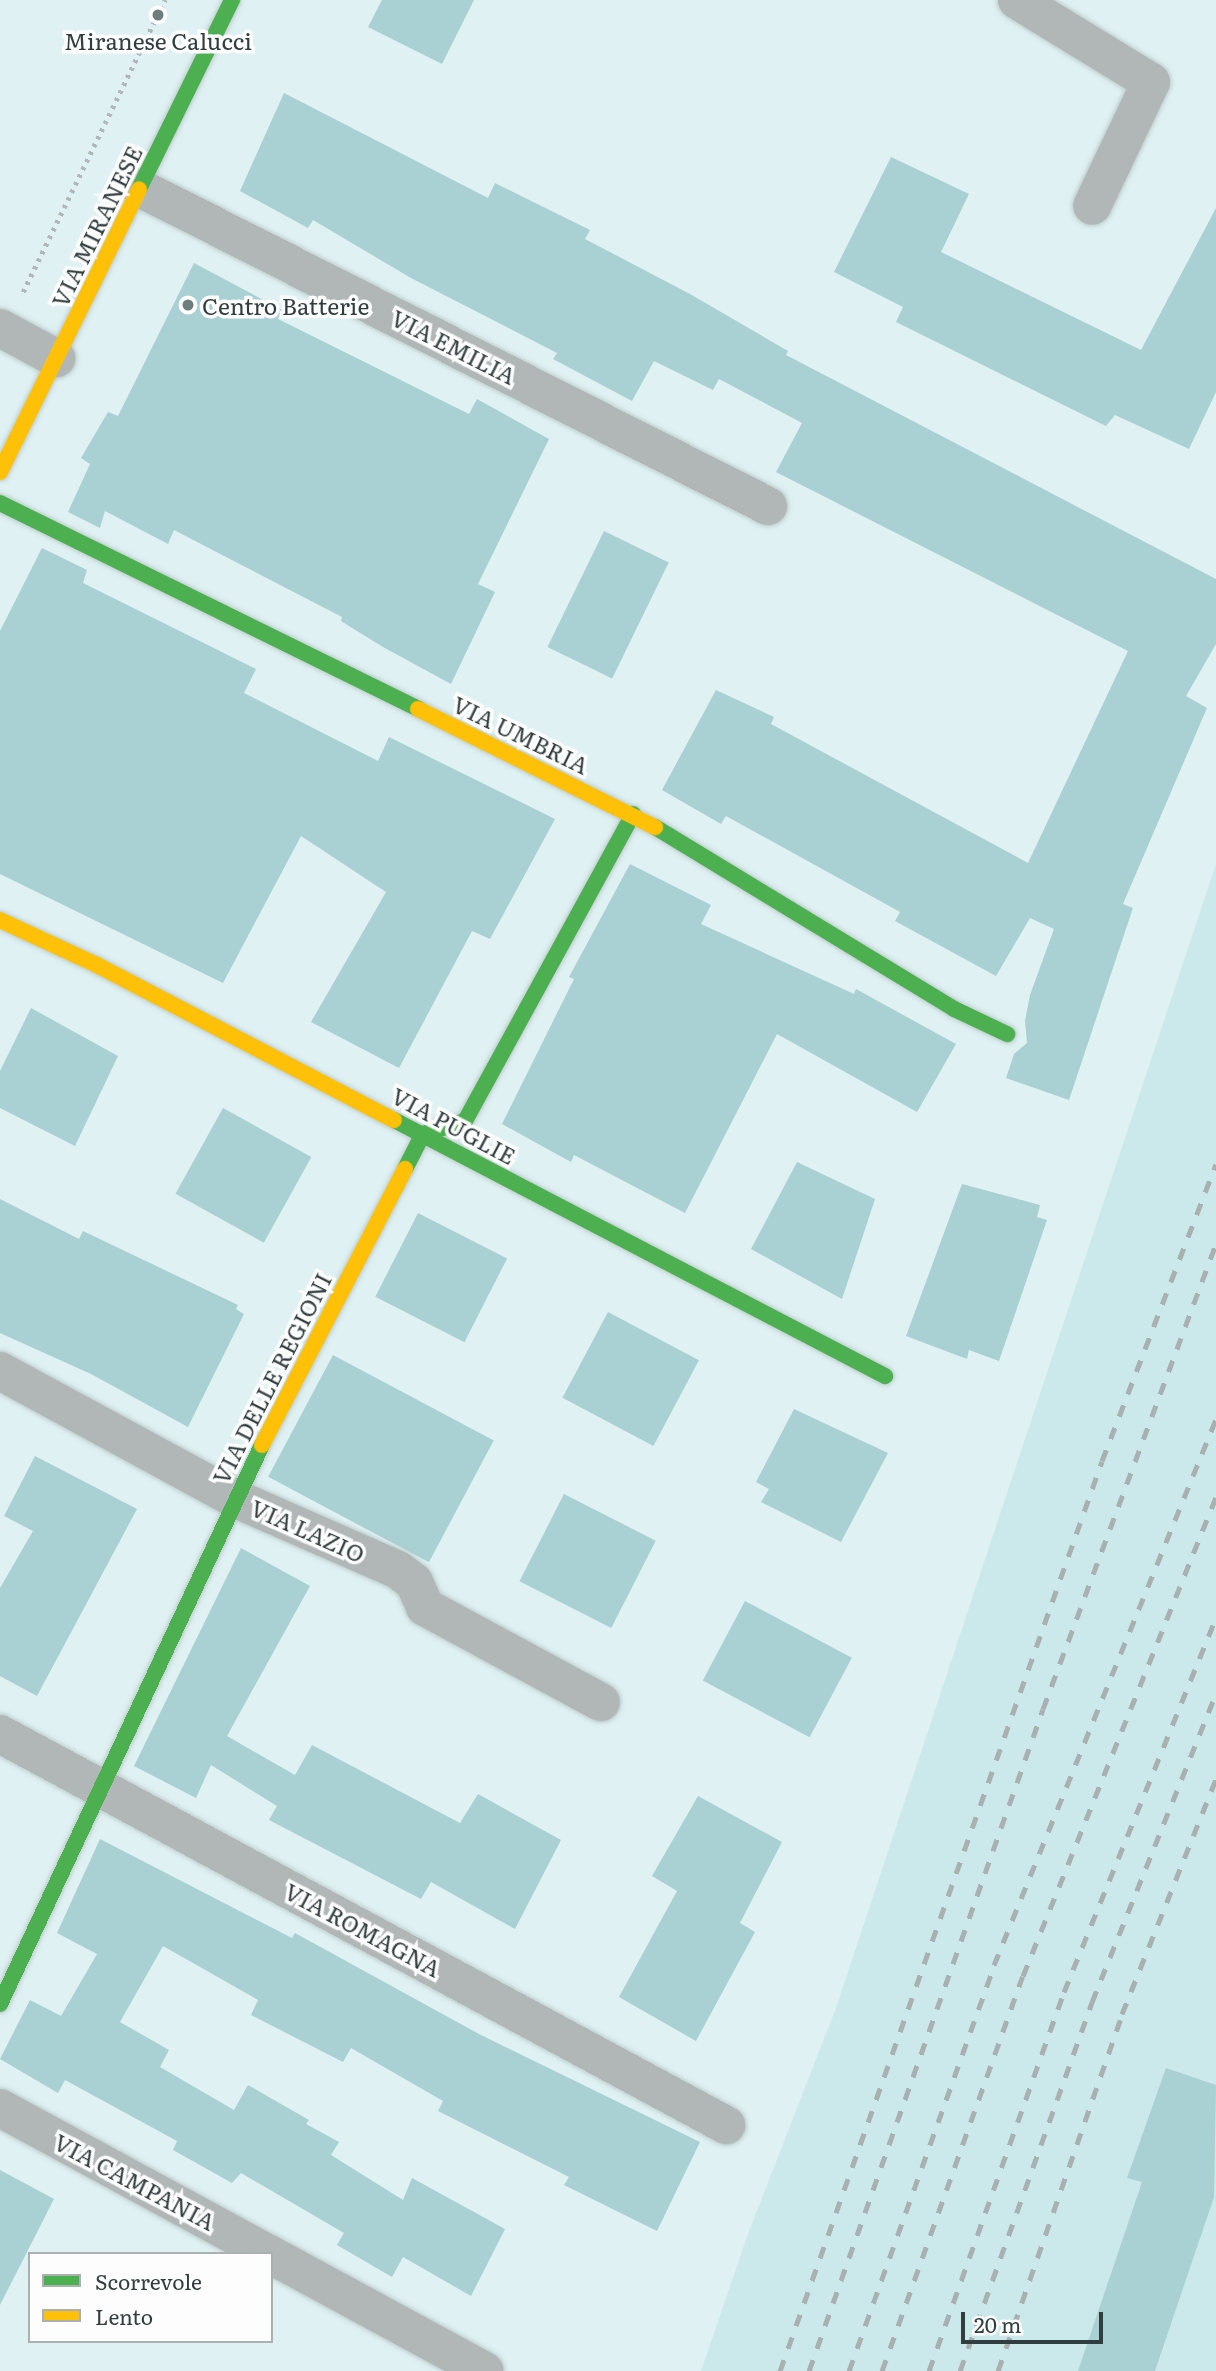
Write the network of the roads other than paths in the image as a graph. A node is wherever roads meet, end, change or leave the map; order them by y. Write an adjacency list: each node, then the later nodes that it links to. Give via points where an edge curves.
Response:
1 (232, 0): 3 (street, VIA MIRANESE)
2 (1017, 0): 4 (street, via 1151,82)
3 (140, 188): 6 (street, VIA MIRANESE); 9 (street, VIA EMILIA)
4 (1091, 206)
5 (2, 329): 6 (street)
6 (56, 358): 7 (street, VIA MIRANESE)
7 (0, 472)
8 (0, 503): 10 (street, VIA UMBRIA)
9 (768, 506)
10 (633, 814): 12 (street, VIA UMBRIA, via 954,1009); 13 (street, via 465,1121)
11 (0, 920): 13 (street, VIA PUGLIE, via 109,971)
12 (1007, 1034)
13 (423, 1135): 15 (street, VIA PUGLIE); 16 (street, VIA DELLE REGIONI)
14 (0, 1371): 16 (street, VIA LAZIO)
15 (885, 1376)
16 (234, 1498): 17 (street, VIA LAZIO, via 398,1570 414,1582 425,1607); 19 (street, VIA DELLE REGIONI)
17 (601, 1702)
18 (0, 1734): 19 (street, VIA ROMAGNA)
19 (99, 1785): 20 (street, VIA DELLE REGIONI); 22 (street, VIA ROMAGNA)
20 (0, 2004)
21 (0, 2108): 23 (street, VIA CAMPANIA)
22 (726, 2125)
23 (266, 2252)
24 (273, 2256): 25 (street, VIA CAMPANIA)
25 (485, 2371)

